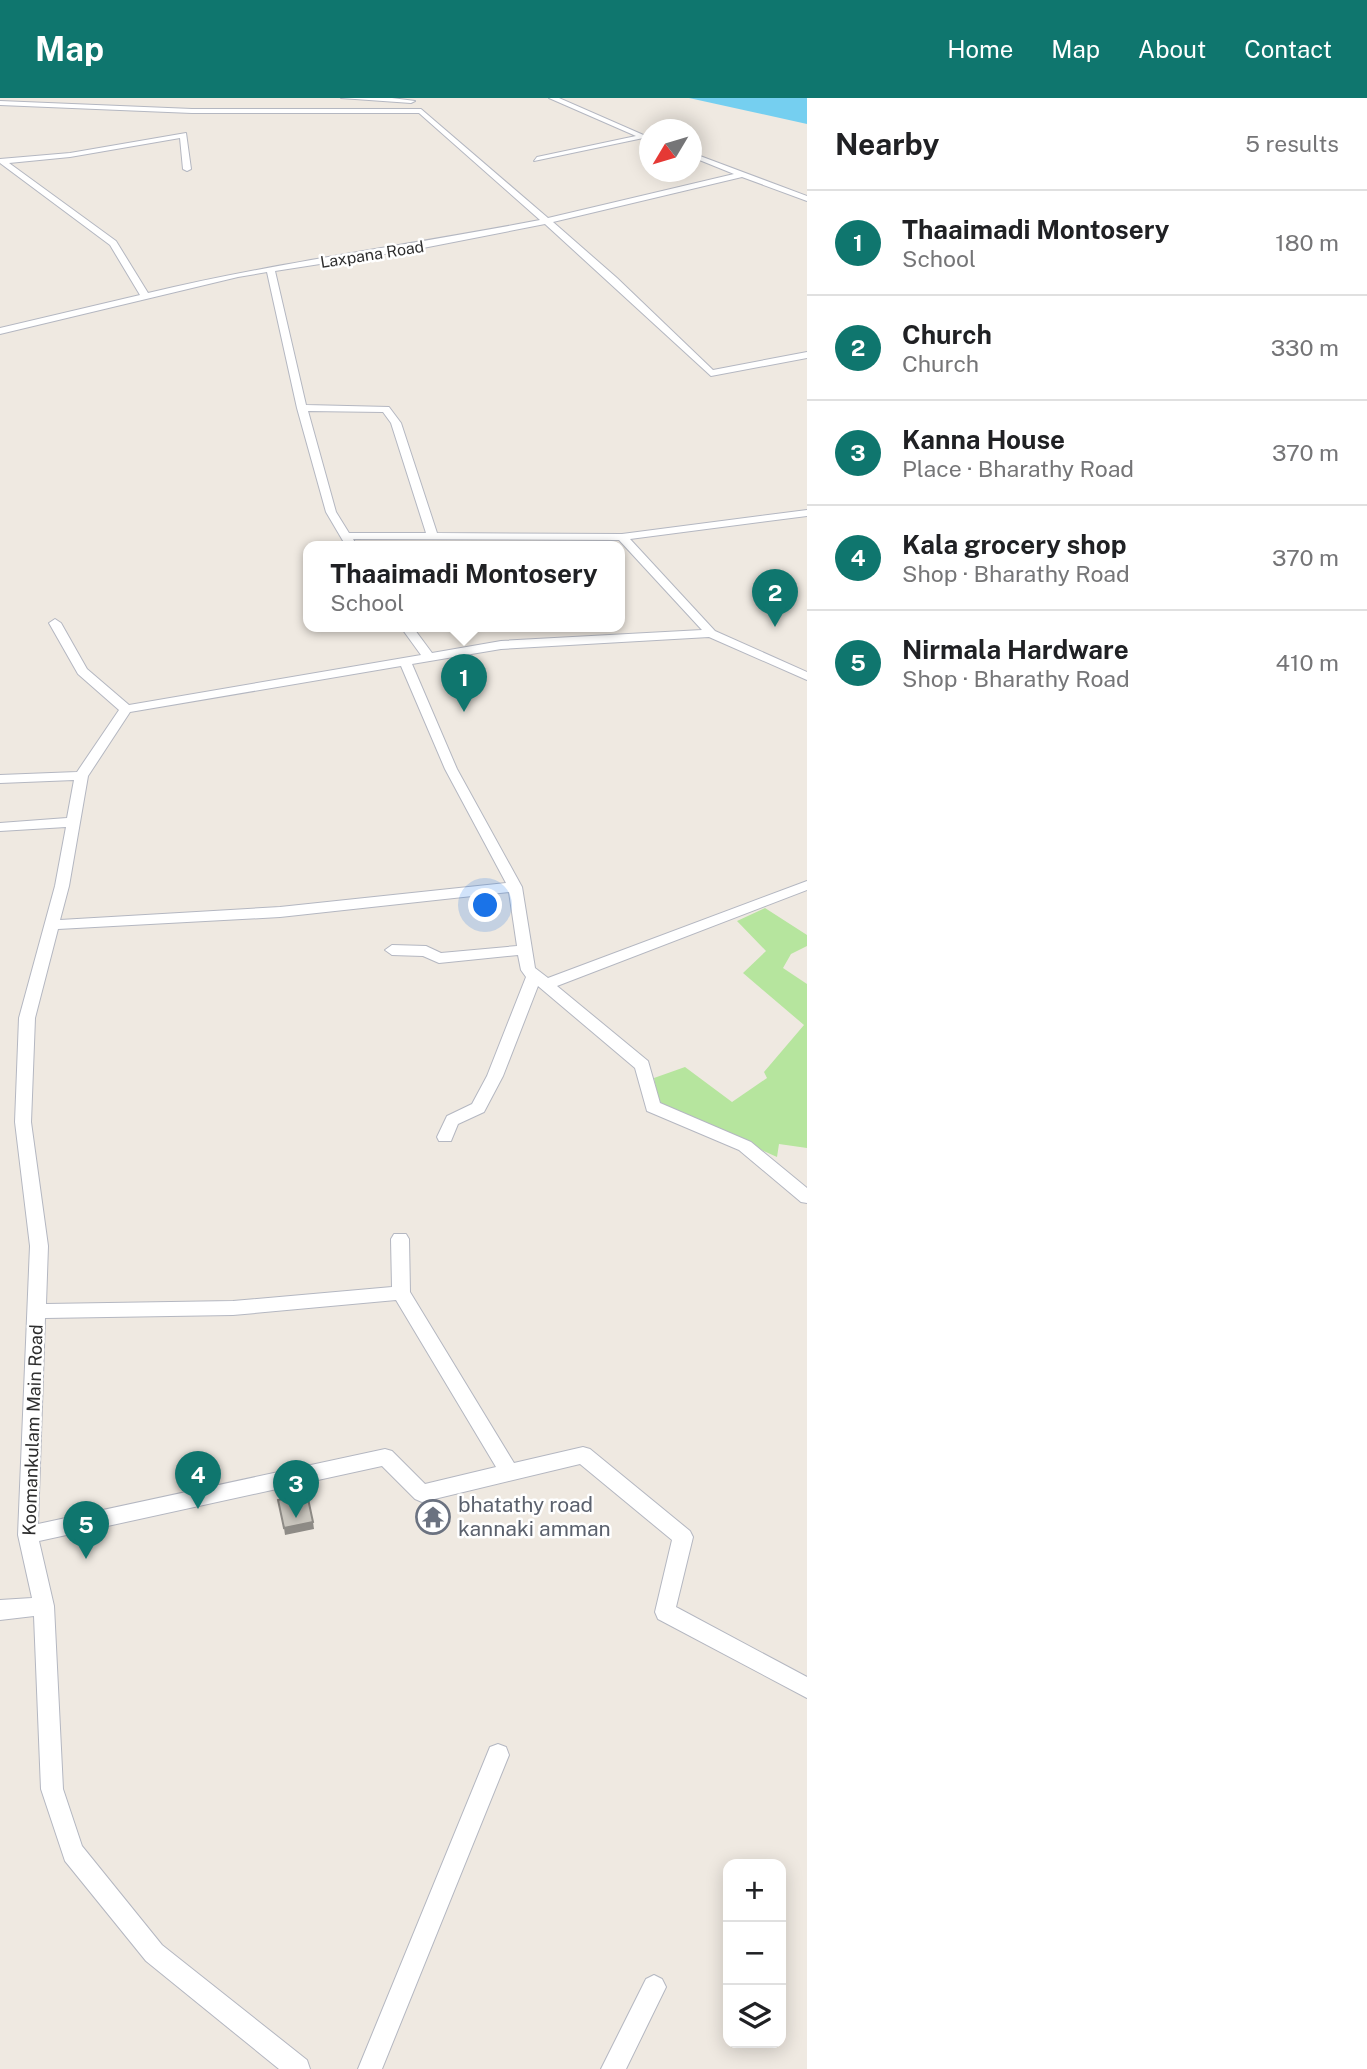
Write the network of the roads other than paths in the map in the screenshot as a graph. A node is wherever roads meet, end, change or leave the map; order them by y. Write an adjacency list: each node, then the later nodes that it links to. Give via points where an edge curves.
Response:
1 (345, 98): 3 (street)
2 (553, 98): 6 (street)
3 (410, 99): 5 (street)
4 (0, 103): 5 (street, via 192,111)
5 (421, 111): 14 (street)
6 (639, 135)
7 (639, 140): 8 (street)
8 (537, 159)
9 (702, 159): 12 (street)
10 (1, 161): 11 (street, via 70,155 183,135); 16 (street, via 113,243)
11 (187, 170)
12 (744, 174): 13 (street); 14 (street, Laxpana Road)
13 (807, 199)
14 (546, 221): 15 (street, Laxpana Road); 18 (street, via 711,373)
15 (271, 270): 16 (street, Laxpana Road); 19 (street)
16 (145, 295): 17 (street, Laxpana Road)
17 (0, 331)
18 (807, 355)
19 (302, 408): 21 (street, via 386,409 396,423); 23 (street, via 331,512)
20 (807, 513): 22 (street)
21 (432, 536): 22 (street); 23 (street)
22 (622, 537): 26 (street)
23 (349, 541)
24 (55, 623): 32 (street, via 82,671)
25 (410, 632): 27 (street)
26 (711, 633): 27 (street, via 501,645); 30 (street)
27 (429, 657): 28 (street)
28 (405, 662): 32 (street); 38 (street, via 451,769)
29 (807, 663): 30 (street)
30 (791, 669): 31 (street)
31 (807, 676)
32 (126, 709): 33 (street)
33 (81, 776): 34 (street); 35 (street, Koomankulam Main Road)
34 (0, 779)
35 (73, 822): 36 (street); 39 (street, Koomankulam Main Road)
36 (0, 827)
37 (807, 885): 42 (street)
38 (515, 887): 39 (street, via 279,912); 41 (street)
39 (52, 925): 47 (street, Koomankulam Main Road, via 27,1018 23,1122 39,1247)
40 (392, 950): 41 (street, via 426,951 439,958)
41 (525, 950): 42 (street, via 528,970)
42 (540, 980): 43 (street, via 478,1108 455,1115 448,1121); 44 (street, via 642,1065 653,1107 745,1146)
43 (444, 1137)
44 (807, 1197)
45 (400, 1240): 46 (street)
46 (401, 1293): 47 (street, via 233,1308); 48 (street)
47 (36, 1311): 49 (street, Koomankulam Main Road)
48 (509, 1472): 49 (street, via 422,1493 385,1457); 52 (street, via 583,1455 682,1537 664,1612)
49 (28, 1535): 50 (street, Koomankulam Main Road)
50 (44, 1606): 51 (street); 55 (street, Koomankulam Main Road, via 52,1789 73,1853 155,1953)
51 (0, 1610)
52 (807, 1688)
53 (498, 1755): 56 (street)
54 (654, 1987): 57 (street)
55 (298, 2069)
56 (370, 2069)
57 (612, 2069)

